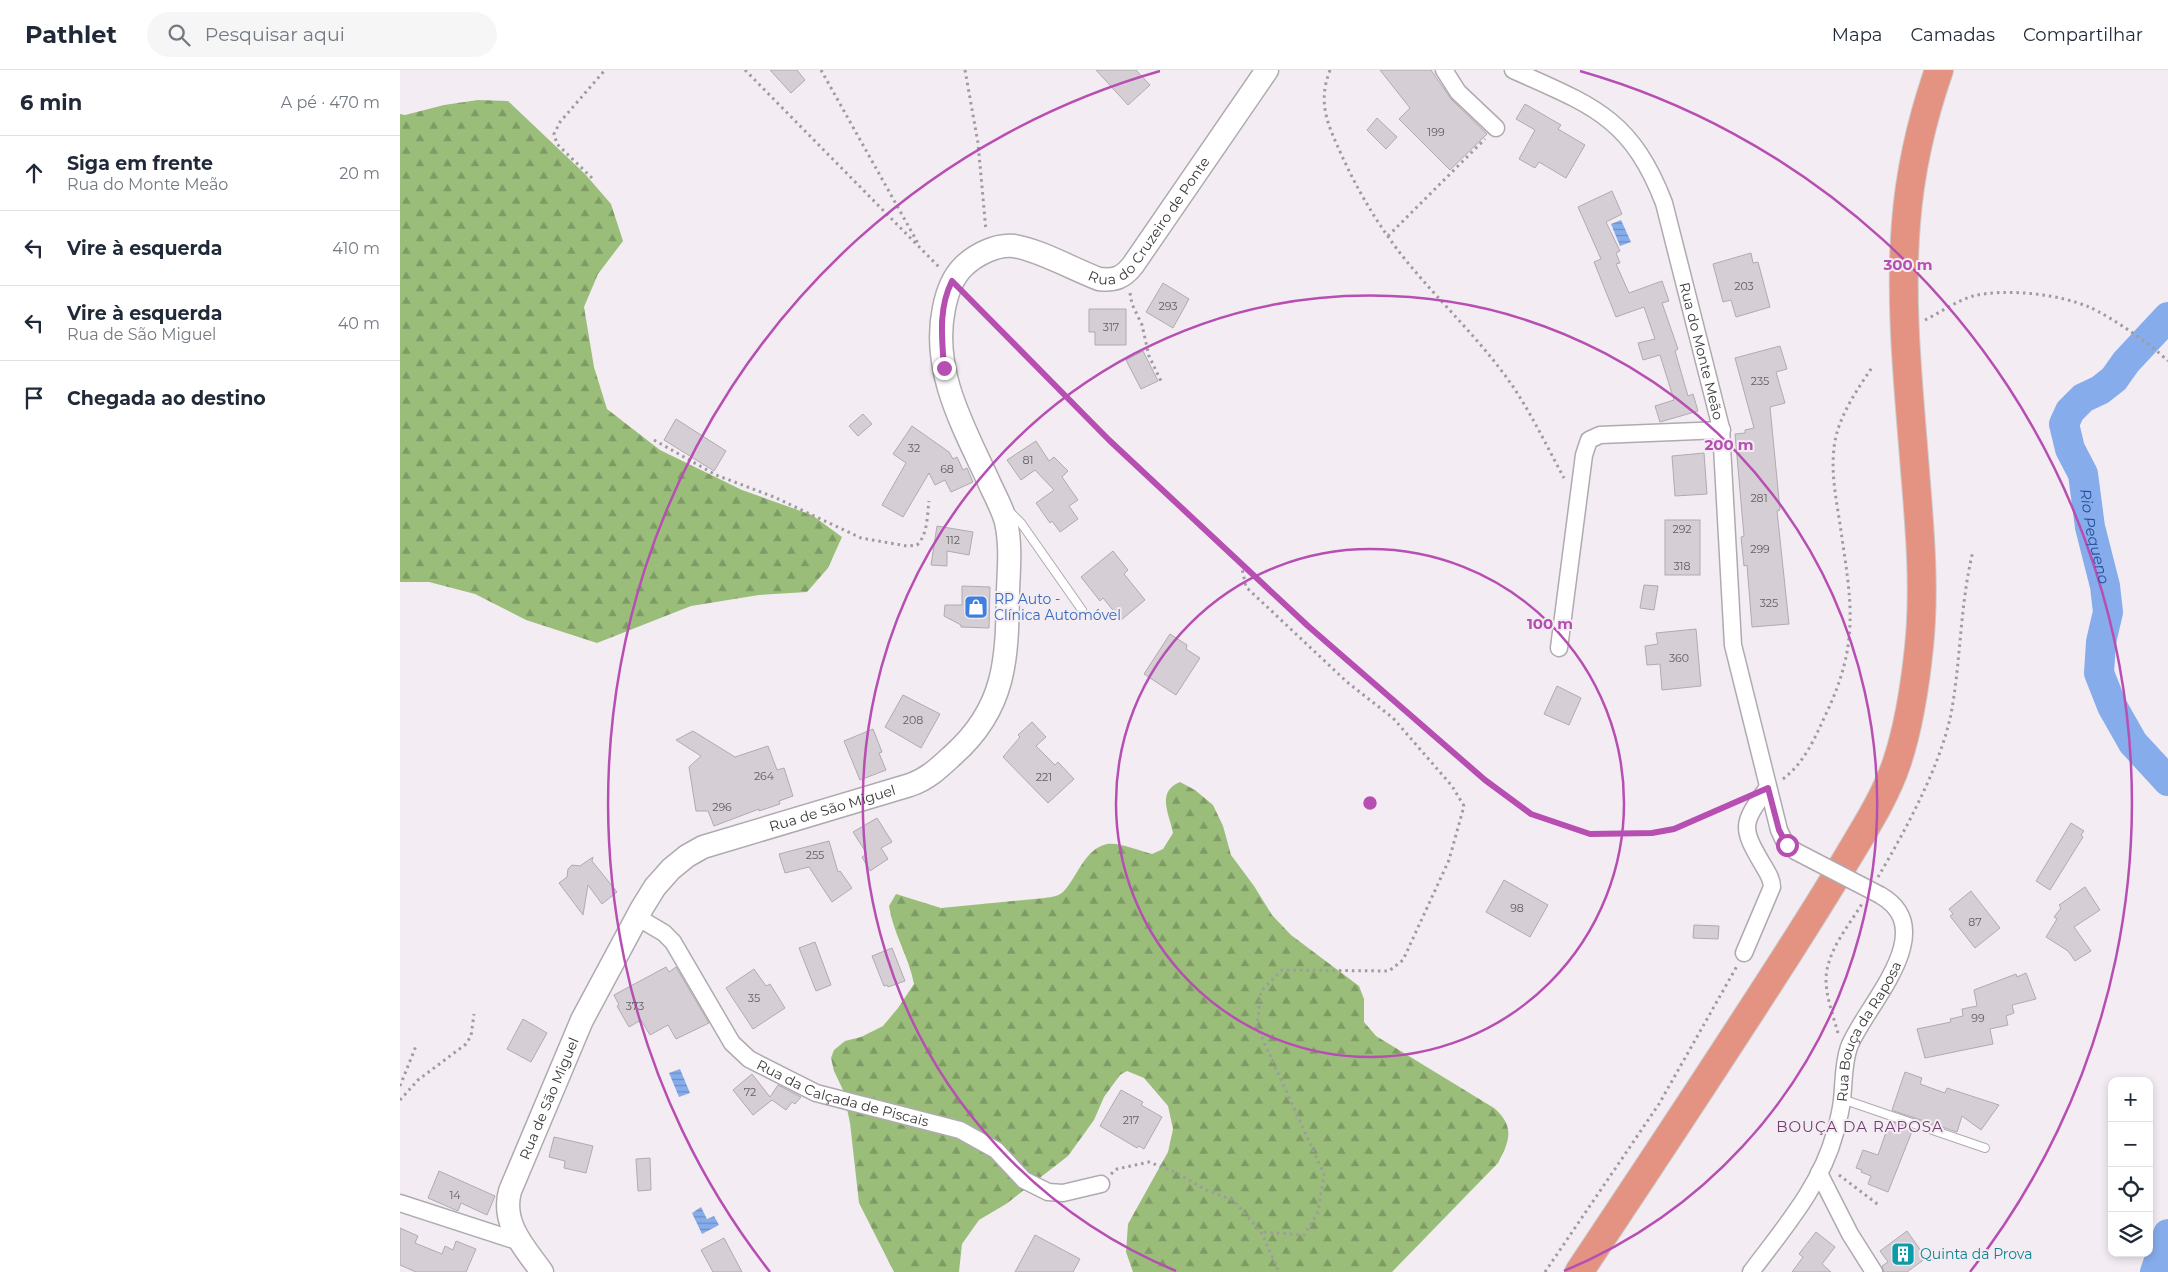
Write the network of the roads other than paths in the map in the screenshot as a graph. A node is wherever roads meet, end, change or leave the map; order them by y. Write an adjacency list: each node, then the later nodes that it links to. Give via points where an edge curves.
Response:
1 (1267, 70): 7 (street, Rua do Cruzeiro de Ponte, via 1126,273 1117,279 1105,280 1022,248 1008,246 969,262)
2 (1444, 70): 6 (street, via 1458,92)
3 (1512, 70): 8 (street, Rua do Monte Meão, via 1591,107 1627,136 1643,158 1664,204)
4 (1939, 70): 23 (highway, via 1916,158 1904,248 1921,569 1915,678 1903,740 1888,784 1812,916)
5 (1957, 70): 24 (highway, via 1936,139 1920,250 1920,314 1938,609 1927,713 1917,755 1893,816 1863,867)
6 (1496, 128)
7 (950, 287): 9 (street, Rua de São Miguel, via 941,326 946,383)
8 (1722, 430): 11 (street, via 1594,436 1587,443); 12 (street, Rua do Monte Meão, via 1733,645)
9 (1001, 510): 10 (lane, via 1021,523); 14 (street, Rua de São Miguel, via 1006,522 1009,550 1006,655 995,700 972,738 918,783 719,841 692,852 661,880)
10 (1082, 610)
11 (1559, 648)
12 (1768, 788): 13 (street, Rua do Monte Meão, via 1782,836); 15 (street, via 1751,811 1746,829 1772,887)
13 (1795, 851): 16 (street, Rua Bouça da Raposa, bridge, via 1880,895 1894,904 1900,914 1902,945 1889,980 1849,1046)
14 (636, 917): 19 (street, Rua da Calçada de Piscais, via 673,942 732,1043 746,1057 816,1093 960,1130 996,1150 1024,1180 1044,1191 1063,1193); 21 (street, Rua de São Miguel, via 582,1020 512,1184 508,1212)
15 (1744, 953)
16 (1842, 1099): 17 (lane); 18 (street, Rua Bouça da Raposa, via 1836,1131)
17 (1985, 1148)
18 (1822, 1169): 25 (street, Rua Bouça da Raposa); 26 (street, via 1850,1234)
19 (1101, 1184)
20 (400, 1203): 21 (street)
21 (520, 1242): 22 (street, Rua de São Miguel)
22 (542, 1272)
23 (1579, 1272)
24 (1599, 1272)
25 (1751, 1272)
26 (1874, 1272)

